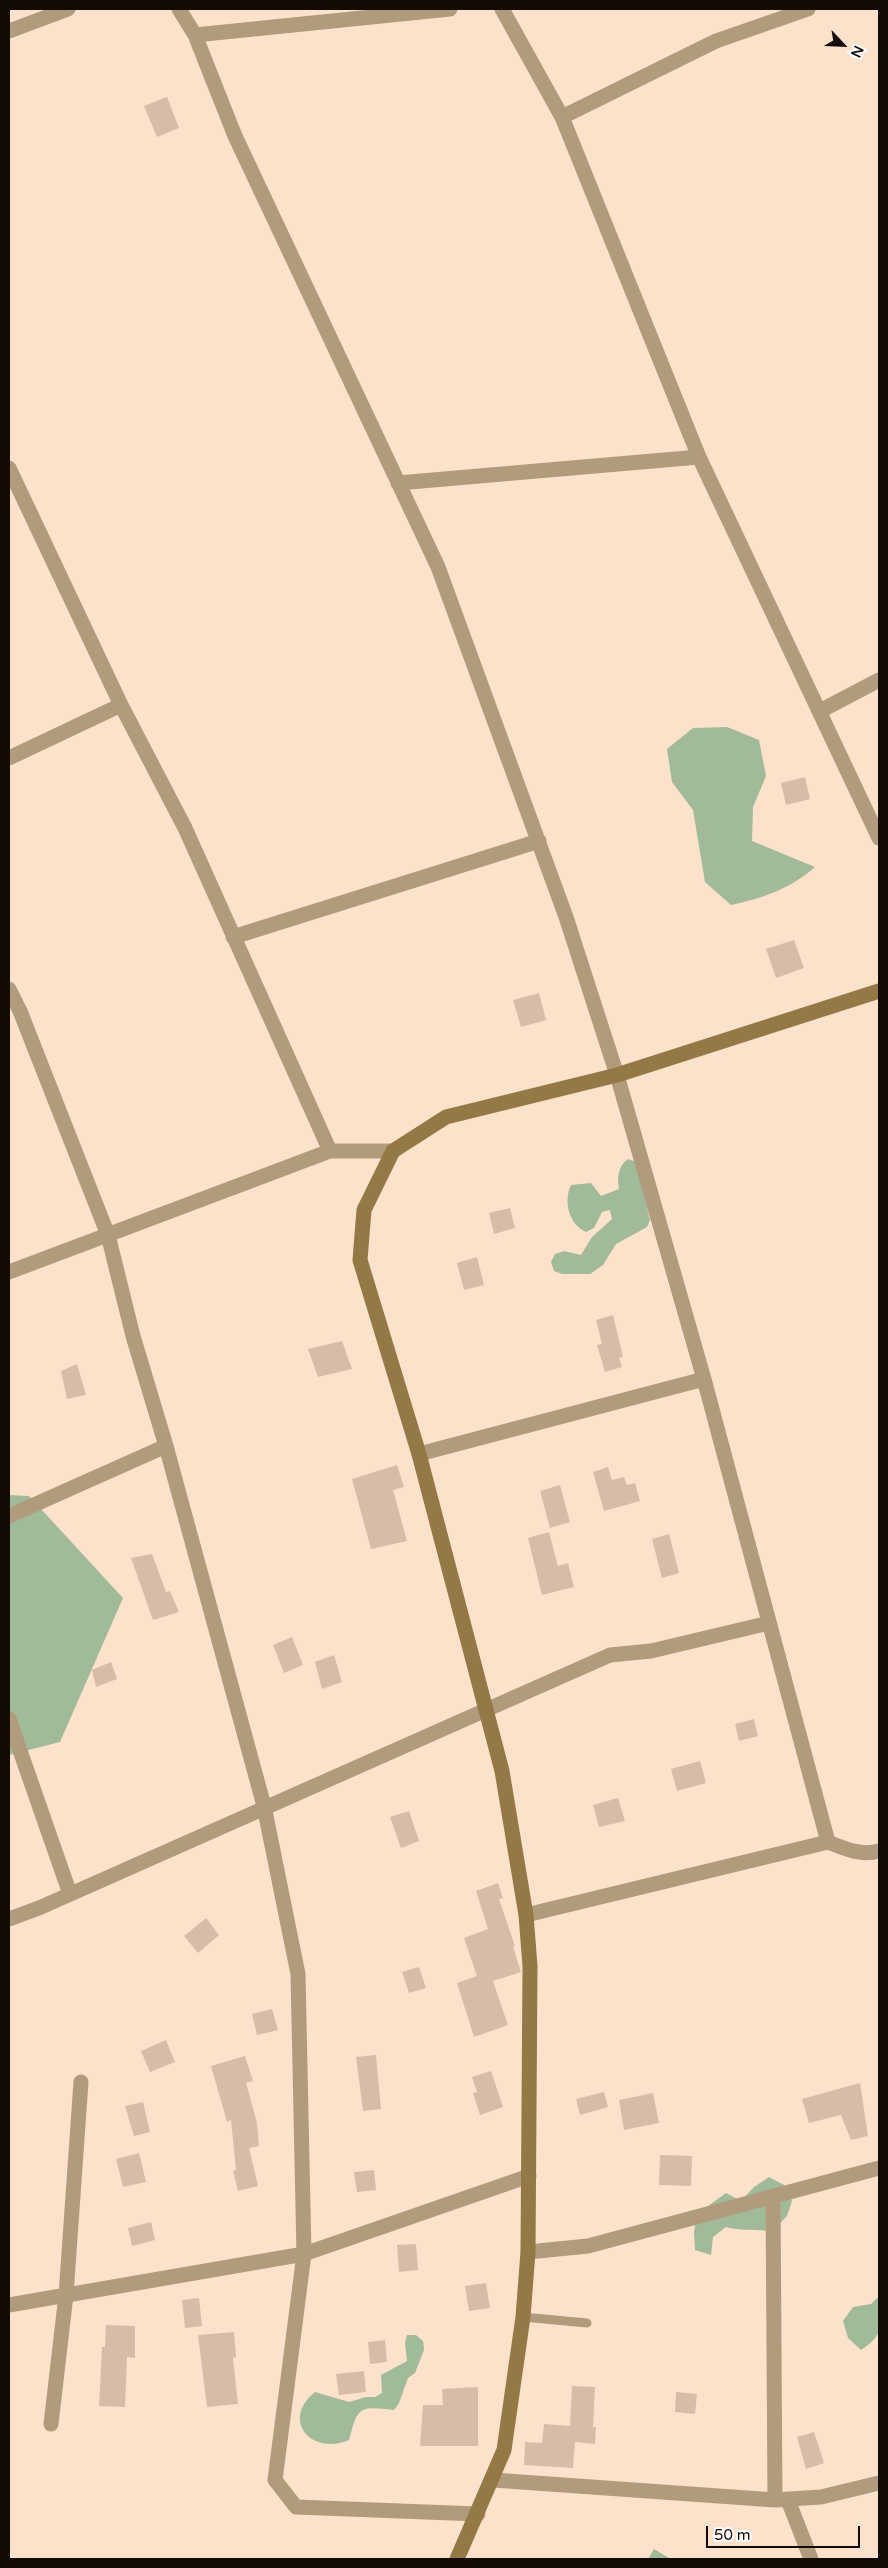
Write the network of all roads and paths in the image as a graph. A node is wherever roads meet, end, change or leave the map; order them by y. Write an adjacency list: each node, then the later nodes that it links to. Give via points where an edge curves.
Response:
1 (68, 9): 6 (street)
2 (180, 9): 7 (street)
3 (450, 9): 7 (street)
4 (502, 9): 8 (street)
5 (808, 9): 8 (street, via 716,41)
6 (9, 31)
7 (195, 35): 11 (street, via 234,136)
8 (562, 117): 9 (street)
9 (699, 457): 11 (street); 14 (street)
10 (9, 468): 13 (street)
11 (398, 483): 17 (street, via 438,567)
12 (879, 680): 14 (street)
13 (122, 705): 15 (street); 18 (street, via 185,828)
14 (820, 711): 16 (street)
15 (9, 758)
16 (879, 838)
17 (539, 841): 18 (street); 22 (street)
18 (233, 937): 23 (street)
19 (9, 989): 21 (street)
20 (879, 991): 22 (street)
21 (14, 1013): 25 (street)
22 (618, 1075): 24 (street, via 446,1117); 27 (street)
23 (330, 1151): 24 (street); 25 (street)
24 (393, 1151): 29 (street, via 364,1210 360,1260)
25 (108, 1235): 26 (street); 28 (street, via 133,1336)
26 (9, 1272)
27 (704, 1379): 29 (street); 31 (street)
28 (166, 1446): 30 (street); 34 (street)
29 (419, 1454): 32 (street)
30 (9, 1516)
31 (769, 1623): 32 (street, via 651,1651 610,1655); 35 (street)
32 (486, 1710): 34 (street); 38 (street, via 502,1771)
33 (9, 1719): 37 (street)
34 (264, 1806): 37 (street); 45 (street, via 298,1974)
35 (828, 1842): 36 (street, via 868,1854); 38 (street)
36 (879, 1851)
37 (70, 1894): 39 (street)
38 (526, 1915): 42 (street, via 530,1966)
39 (9, 1919)
40 (81, 2082): 46 (street)
41 (879, 2168): 43 (street)
42 (529, 2176): 44 (street); 45 (street)
43 (773, 2197): 44 (street, via 588,2246); 53 (street)
44 (528, 2252): 48 (street)
45 (304, 2254): 46 (street); 54 (street, via 275,2480 296,2507)
46 (66, 2295): 47 (street); 50 (street)
47 (9, 2305)
48 (523, 2317): 49 (lane); 51 (street, via 504,2450)
49 (587, 2323)
50 (51, 2424)
51 (493, 2480): 53 (street); 54 (street)
52 (879, 2483): 53 (street, via 821,2497)
53 (781, 2500): 56 (street)
54 (478, 2514): 55 (street)
55 (457, 2559)
56 (811, 2559)

